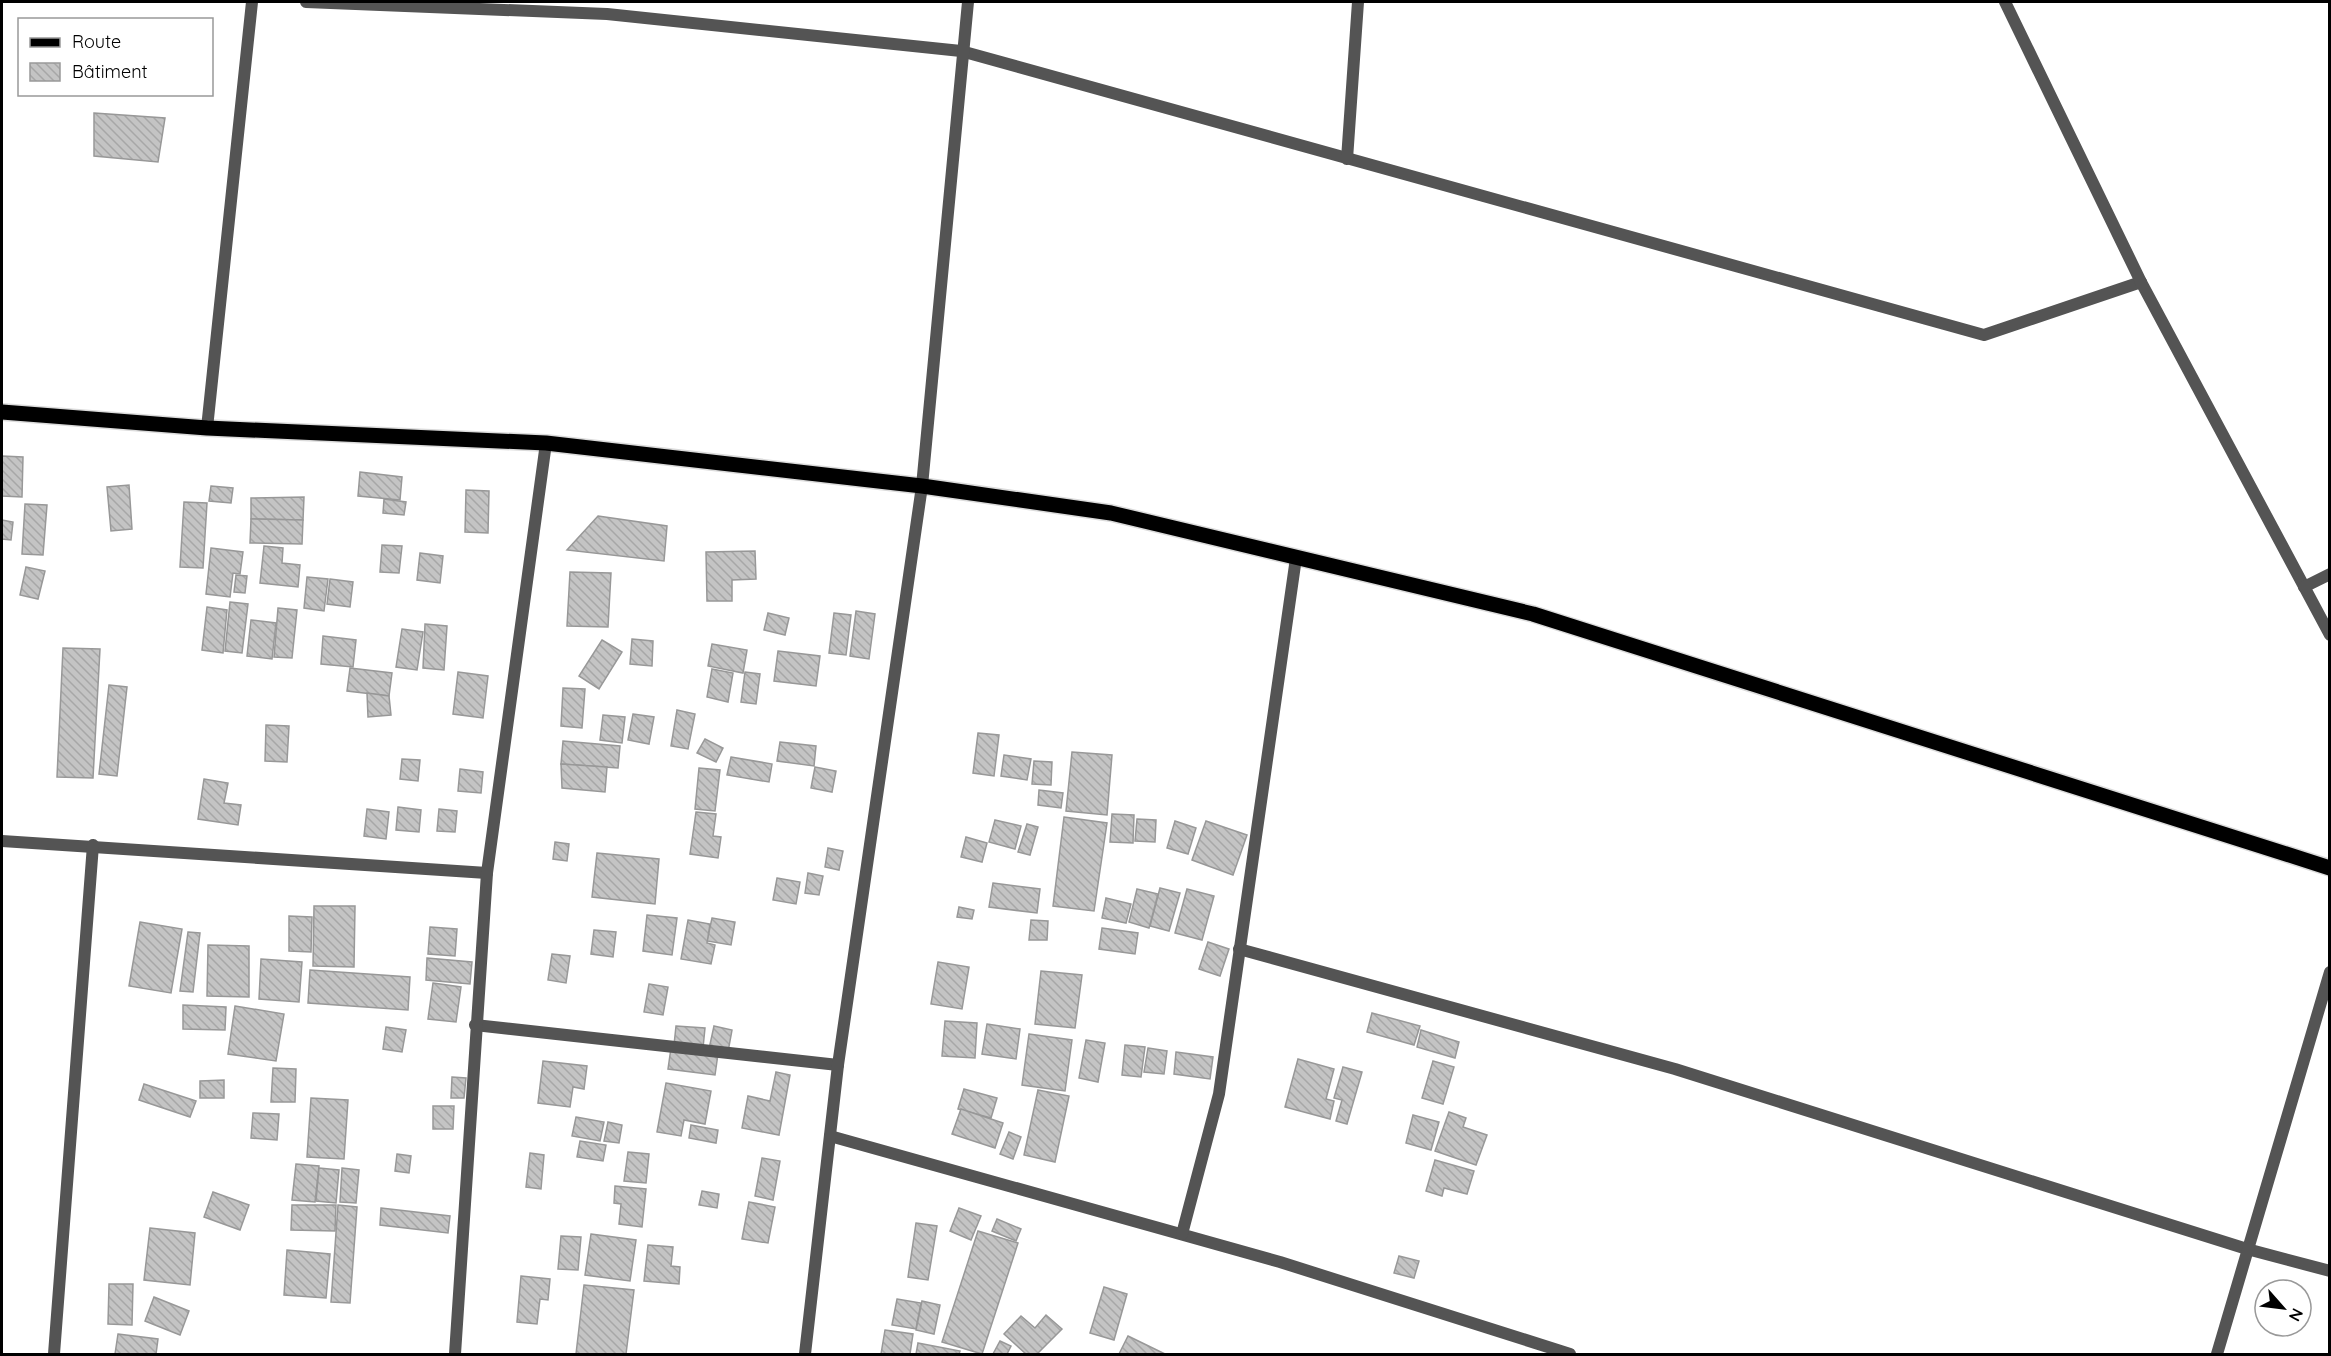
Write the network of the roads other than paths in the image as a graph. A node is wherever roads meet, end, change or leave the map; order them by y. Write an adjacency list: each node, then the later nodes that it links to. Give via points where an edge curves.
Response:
1 (252, 2): 11 (street)
2 (306, 2): 6 (street)
3 (968, 2): 7 (street)
4 (1358, 2): 8 (street)
5 (2005, 2): 9 (street)
6 (608, 8): 7 (street)
7 (961, 51): 8 (street); 13 (street)
8 (1347, 159): 9 (street, via 1984,336)
9 (2141, 282): 16 (street)
10 (2, 412): 11 (main road)
11 (207, 428): 12 (main road)
12 (546, 444): 13 (main road); 21 (street)
13 (922, 486): 14 (main road, via 1111,513); 25 (street)
14 (1296, 558): 20 (main road, via 1533,614); 22 (street)
15 (2330, 574): 16 (street)
16 (2304, 587): 17 (street)
17 (2330, 635)
18 (2, 841): 19 (street)
19 (93, 845): 21 (street); 30 (street)
20 (2330, 868)
21 (488, 873): 24 (street)
22 (1239, 949): 27 (street, via 1219,1094); 28 (street, via 1675,1069)
23 (2330, 972): 28 (street)
24 (475, 1025): 25 (street); 31 (street)
25 (838, 1065): 26 (street)
26 (830, 1136): 27 (street); 32 (street)
27 (1182, 1234): 33 (street)
28 (2247, 1249): 29 (street); 34 (street)
29 (2330, 1271)
30 (54, 1354)
31 (455, 1354)
32 (805, 1354)
33 (1570, 1354)
34 (2217, 1354)

